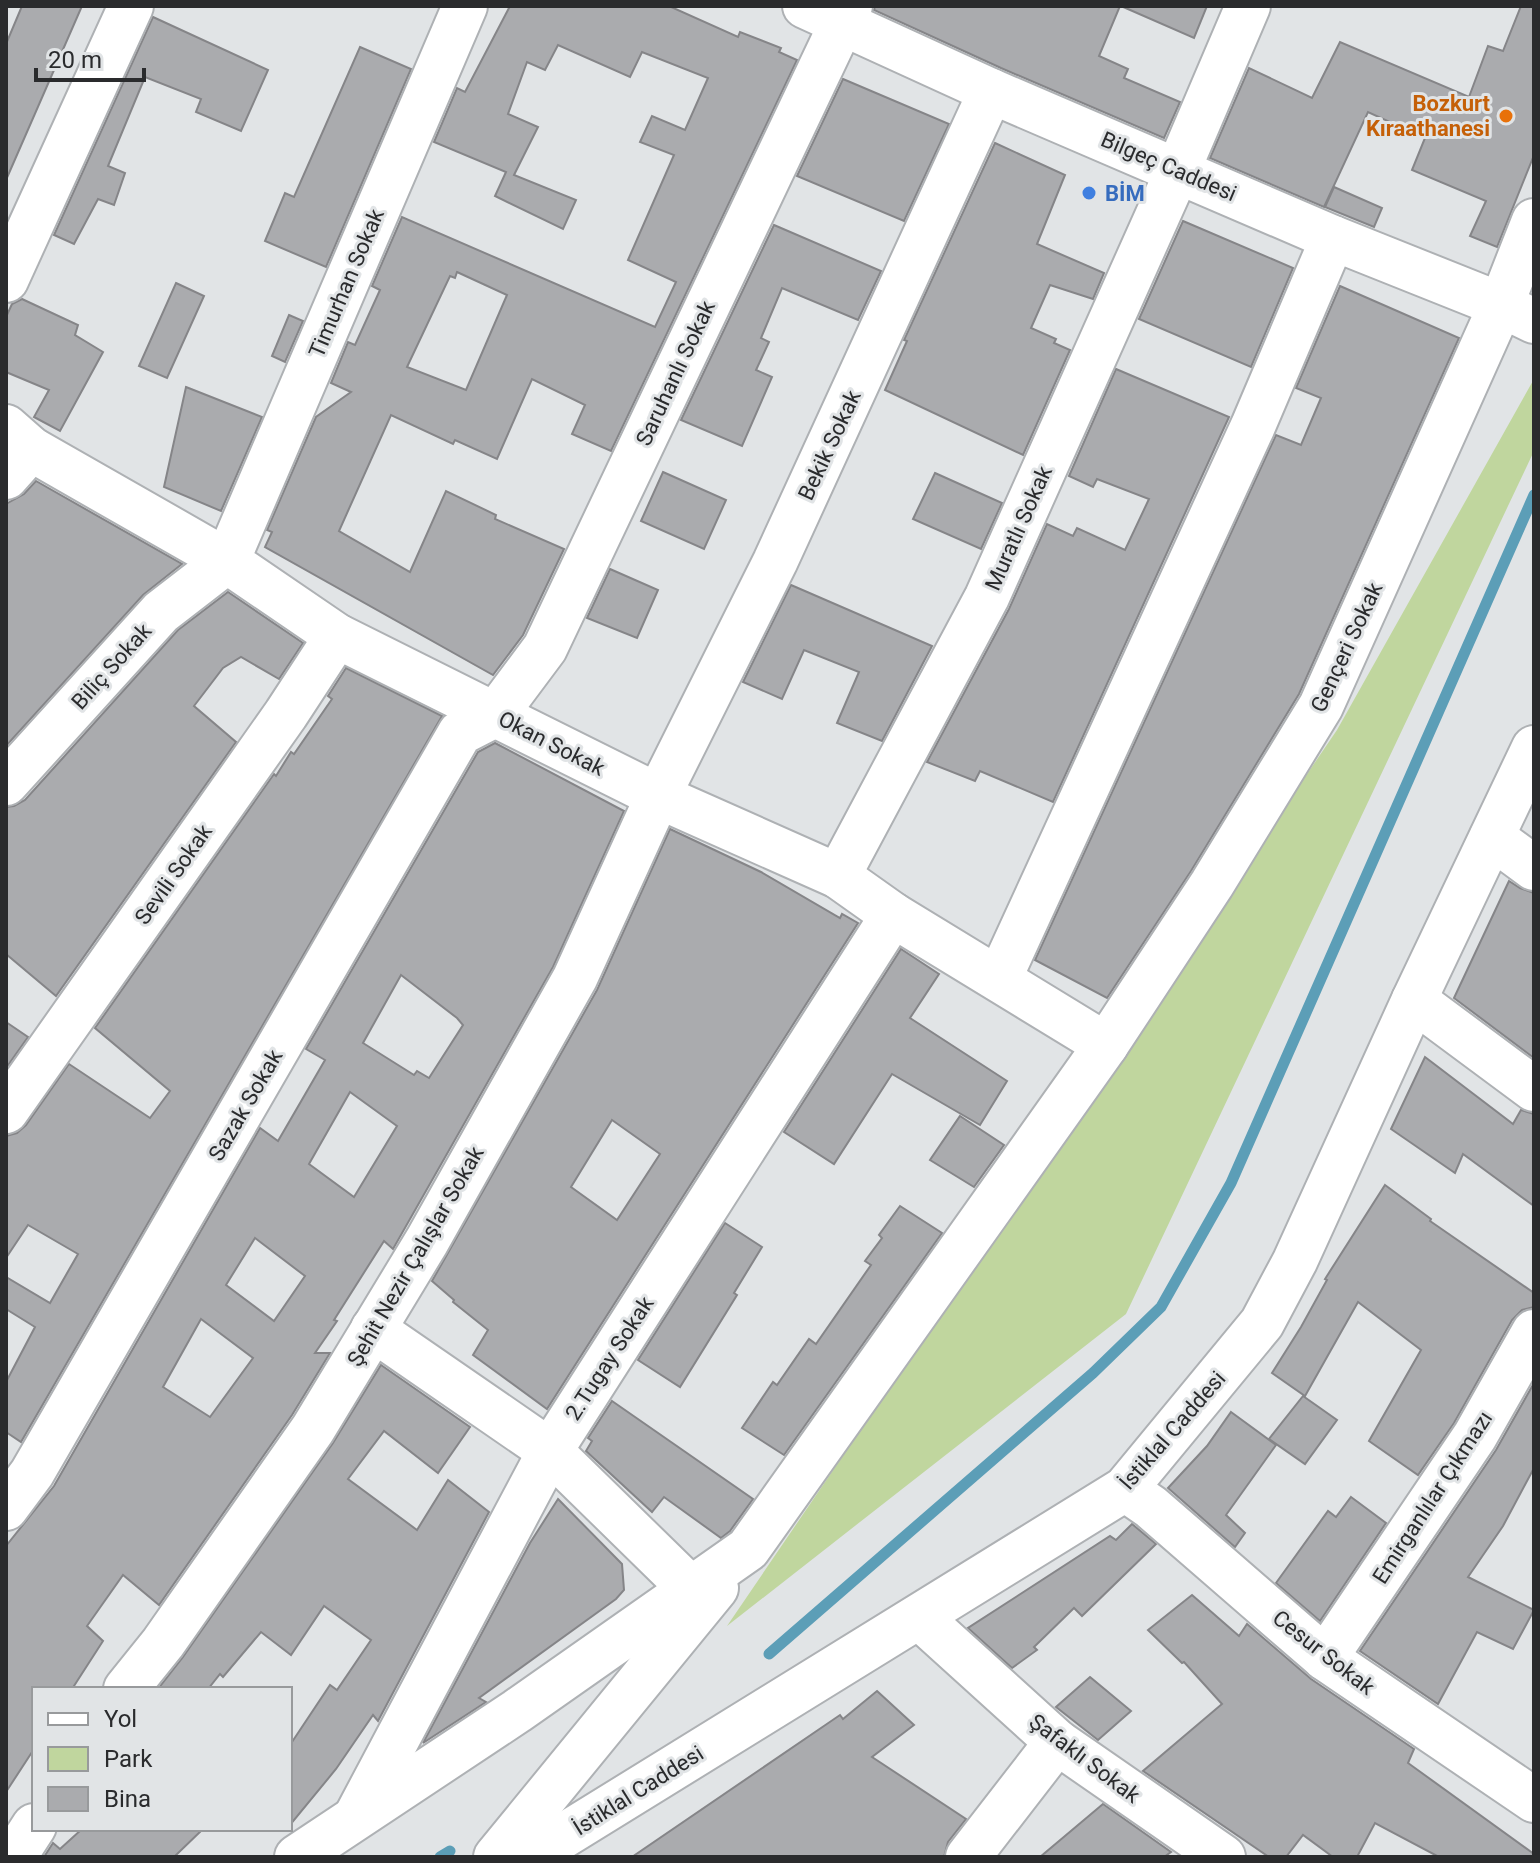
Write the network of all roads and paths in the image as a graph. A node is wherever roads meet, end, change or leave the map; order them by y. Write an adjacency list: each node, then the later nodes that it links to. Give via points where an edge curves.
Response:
1 (131, 6): 9 (street)
2 (465, 6): 12 (street, Timurhan Sokak)
3 (1248, 6): 6 (street, Muratlı Sokak)
4 (833, 12): 5 (street, Bilgeç Caddesi); 14 (street, Saruhanlı Sokak, via 545,648)
5 (991, 91): 6 (street, Bilgeç Caddesi); 17 (street, Bekik Sokak, via 775,562)
6 (1178, 170): 8 (street, Bilgeç Caddesi); 20 (street, Muratlı Sokak, via 987,597)
7 (1534, 221): 10 (street, Gençeri Sokak)
8 (1333, 238): 10 (street, Bilgeç Caddesi); 22 (street, via 1253,426)
9 (6, 280)
10 (1518, 313): 24 (street, Gençeri Sokak, via 1321,706)
11 (14, 451): 12 (street, Okan Sokak)
12 (227, 561): 13 (street, Okan Sokak); 16 (street, Biliç Sokak, via 161,612)
13 (337, 636): 14 (street, Okan Sokak); 26 (street, Sevili Sokak)
14 (495, 715): 17 (street, Okan Sokak); 31 (street, Sazak Sokak, via 460,733 32,1473)
15 (1534, 748): 18 (street, İstiklal Caddesi)
16 (6, 783)
17 (658, 796): 20 (street, Okan Sokak); 27 (street, Şehit Nezir Çalışlar Sokak, via 575,978)
18 (1492, 837): 19 (street); 23 (street, İstiklal Caddesi)
19 (1534, 868)
20 (838, 876): 21 (street, Okan Sokak)
21 (893, 915): 22 (street, Okan Sokak); 29 (street, 2.Tugay Sokak)
22 (999, 979): 24 (street, Okan Sokak)
23 (1414, 1000): 25 (street); 30 (street, İstiklal Caddesi, via 1262,1323)
24 (1106, 1045): 32 (street, Gençeri Sokak)
25 (1534, 1089)
26 (6, 1111)
27 (373, 1329): 29 (street); 36 (street, Şehit Nezir Çalışlar Sokak, via 313,1429)
28 (1534, 1332): 35 (street, Emirganlılar Çıkmazı, via 1475,1436)
29 (550, 1451): 33 (street); 39 (street, 2.Tugay Sokak)
30 (1125, 1489): 34 (street, İstiklal Caddesi); 35 (street, Cesur Sokak)
31 (6, 1508)
32 (748, 1549): 33 (street); 43 (street, Gençeri Sokak)
33 (690, 1588): 39 (street)
34 (919, 1617): 37 (street, Şafaklı Sokak); 44 (street, İstiklal Caddesi)
35 (1325, 1658): 38 (street, Cesur Sokak)
36 (128, 1687)
37 (1057, 1742): 45 (street); 46 (street, Şafaklı Sokak)
38 (1534, 1800)
39 (355, 1819): 42 (street)
40 (32, 1829): 41 (street)
41 (14, 1857)
42 (297, 1857)
43 (496, 1857)
44 (529, 1857)
45 (968, 1857)
46 (1223, 1857)

